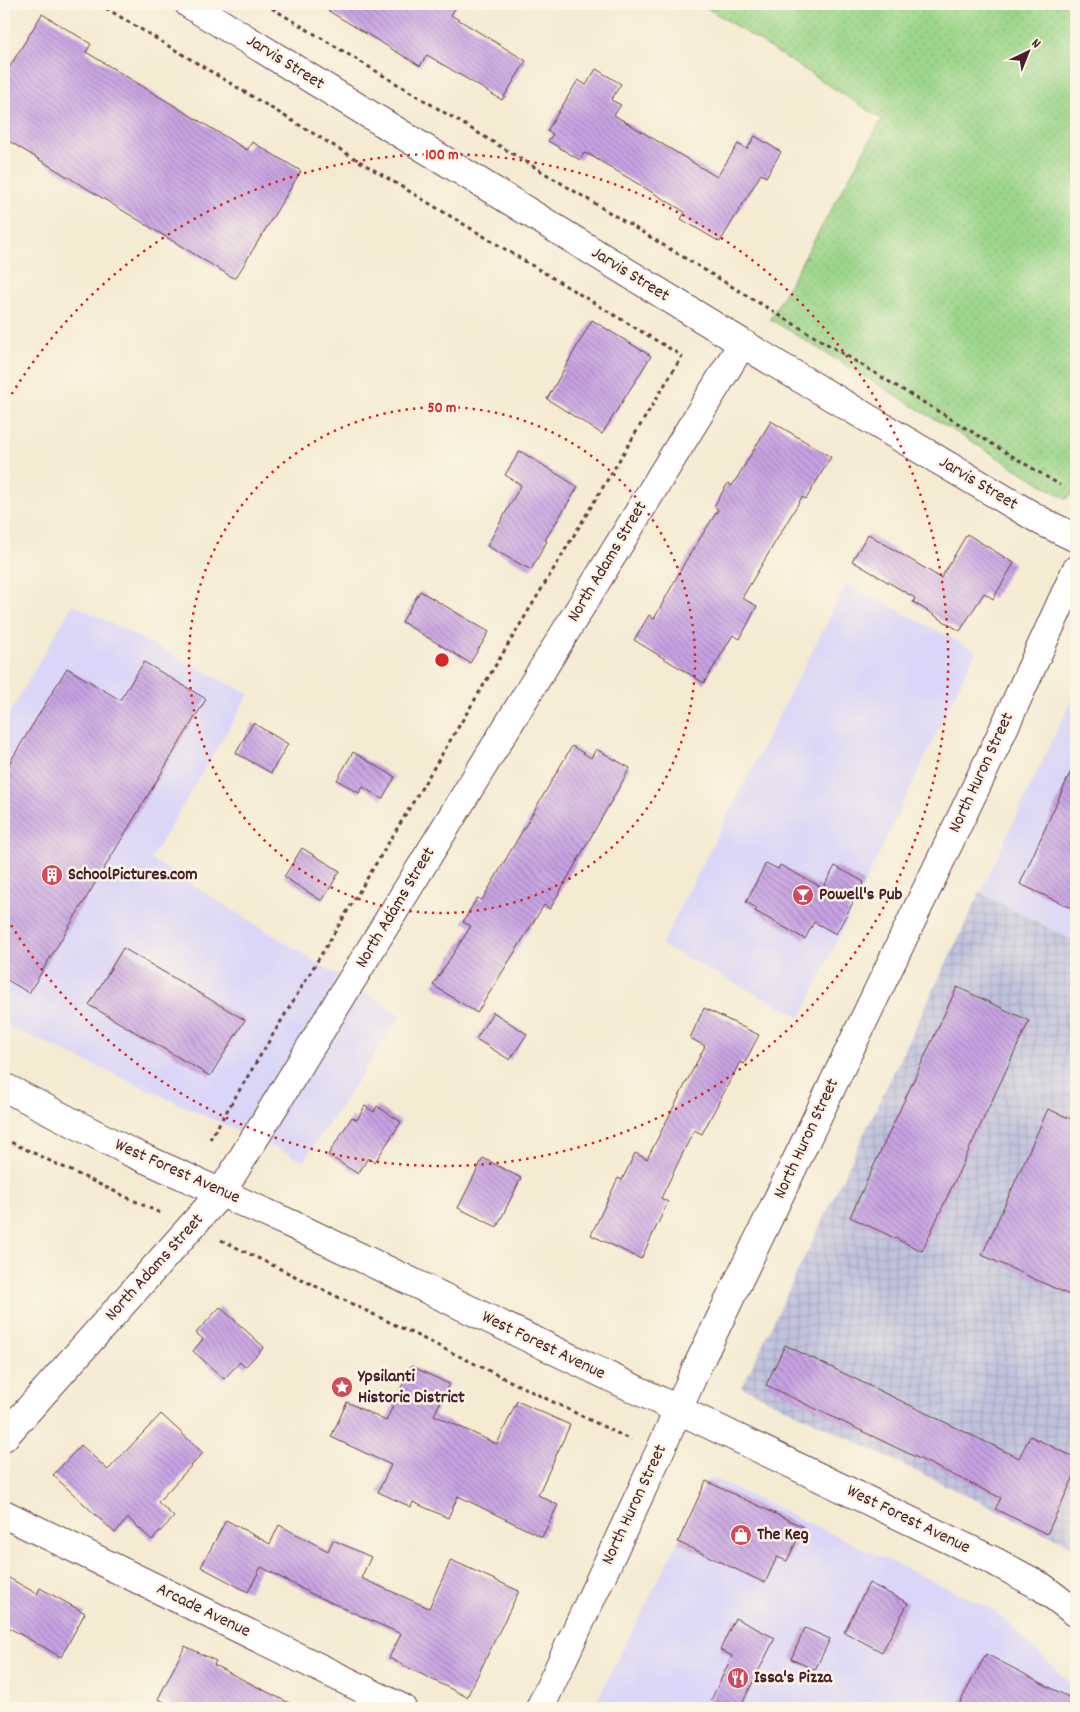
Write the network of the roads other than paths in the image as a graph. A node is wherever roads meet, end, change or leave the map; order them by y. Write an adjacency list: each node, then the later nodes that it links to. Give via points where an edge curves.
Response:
1 (189, 4): 2 (street, Jarvis Street)
2 (223, 12): 3 (street, Jarvis Street)
3 (742, 344): 4 (street, Jarvis Street, via 1043,522); 7 (street, North Adams Street)
4 (1076, 538)
5 (1076, 570): 8 (street, North Huron Street)
6 (4, 1087): 7 (street, West Forest Avenue, via 130,1152)
7 (221, 1193): 8 (street, West Forest Avenue); 9 (street, North Adams Street)
8 (678, 1410): 11 (street, West Forest Avenue, via 994,1561 1042,1588); 13 (street, North Huron Street)
9 (4, 1437)
10 (4, 1514): 12 (street, Arcade Avenue)
11 (1076, 1613)
12 (402, 1708)
13 (540, 1708)

